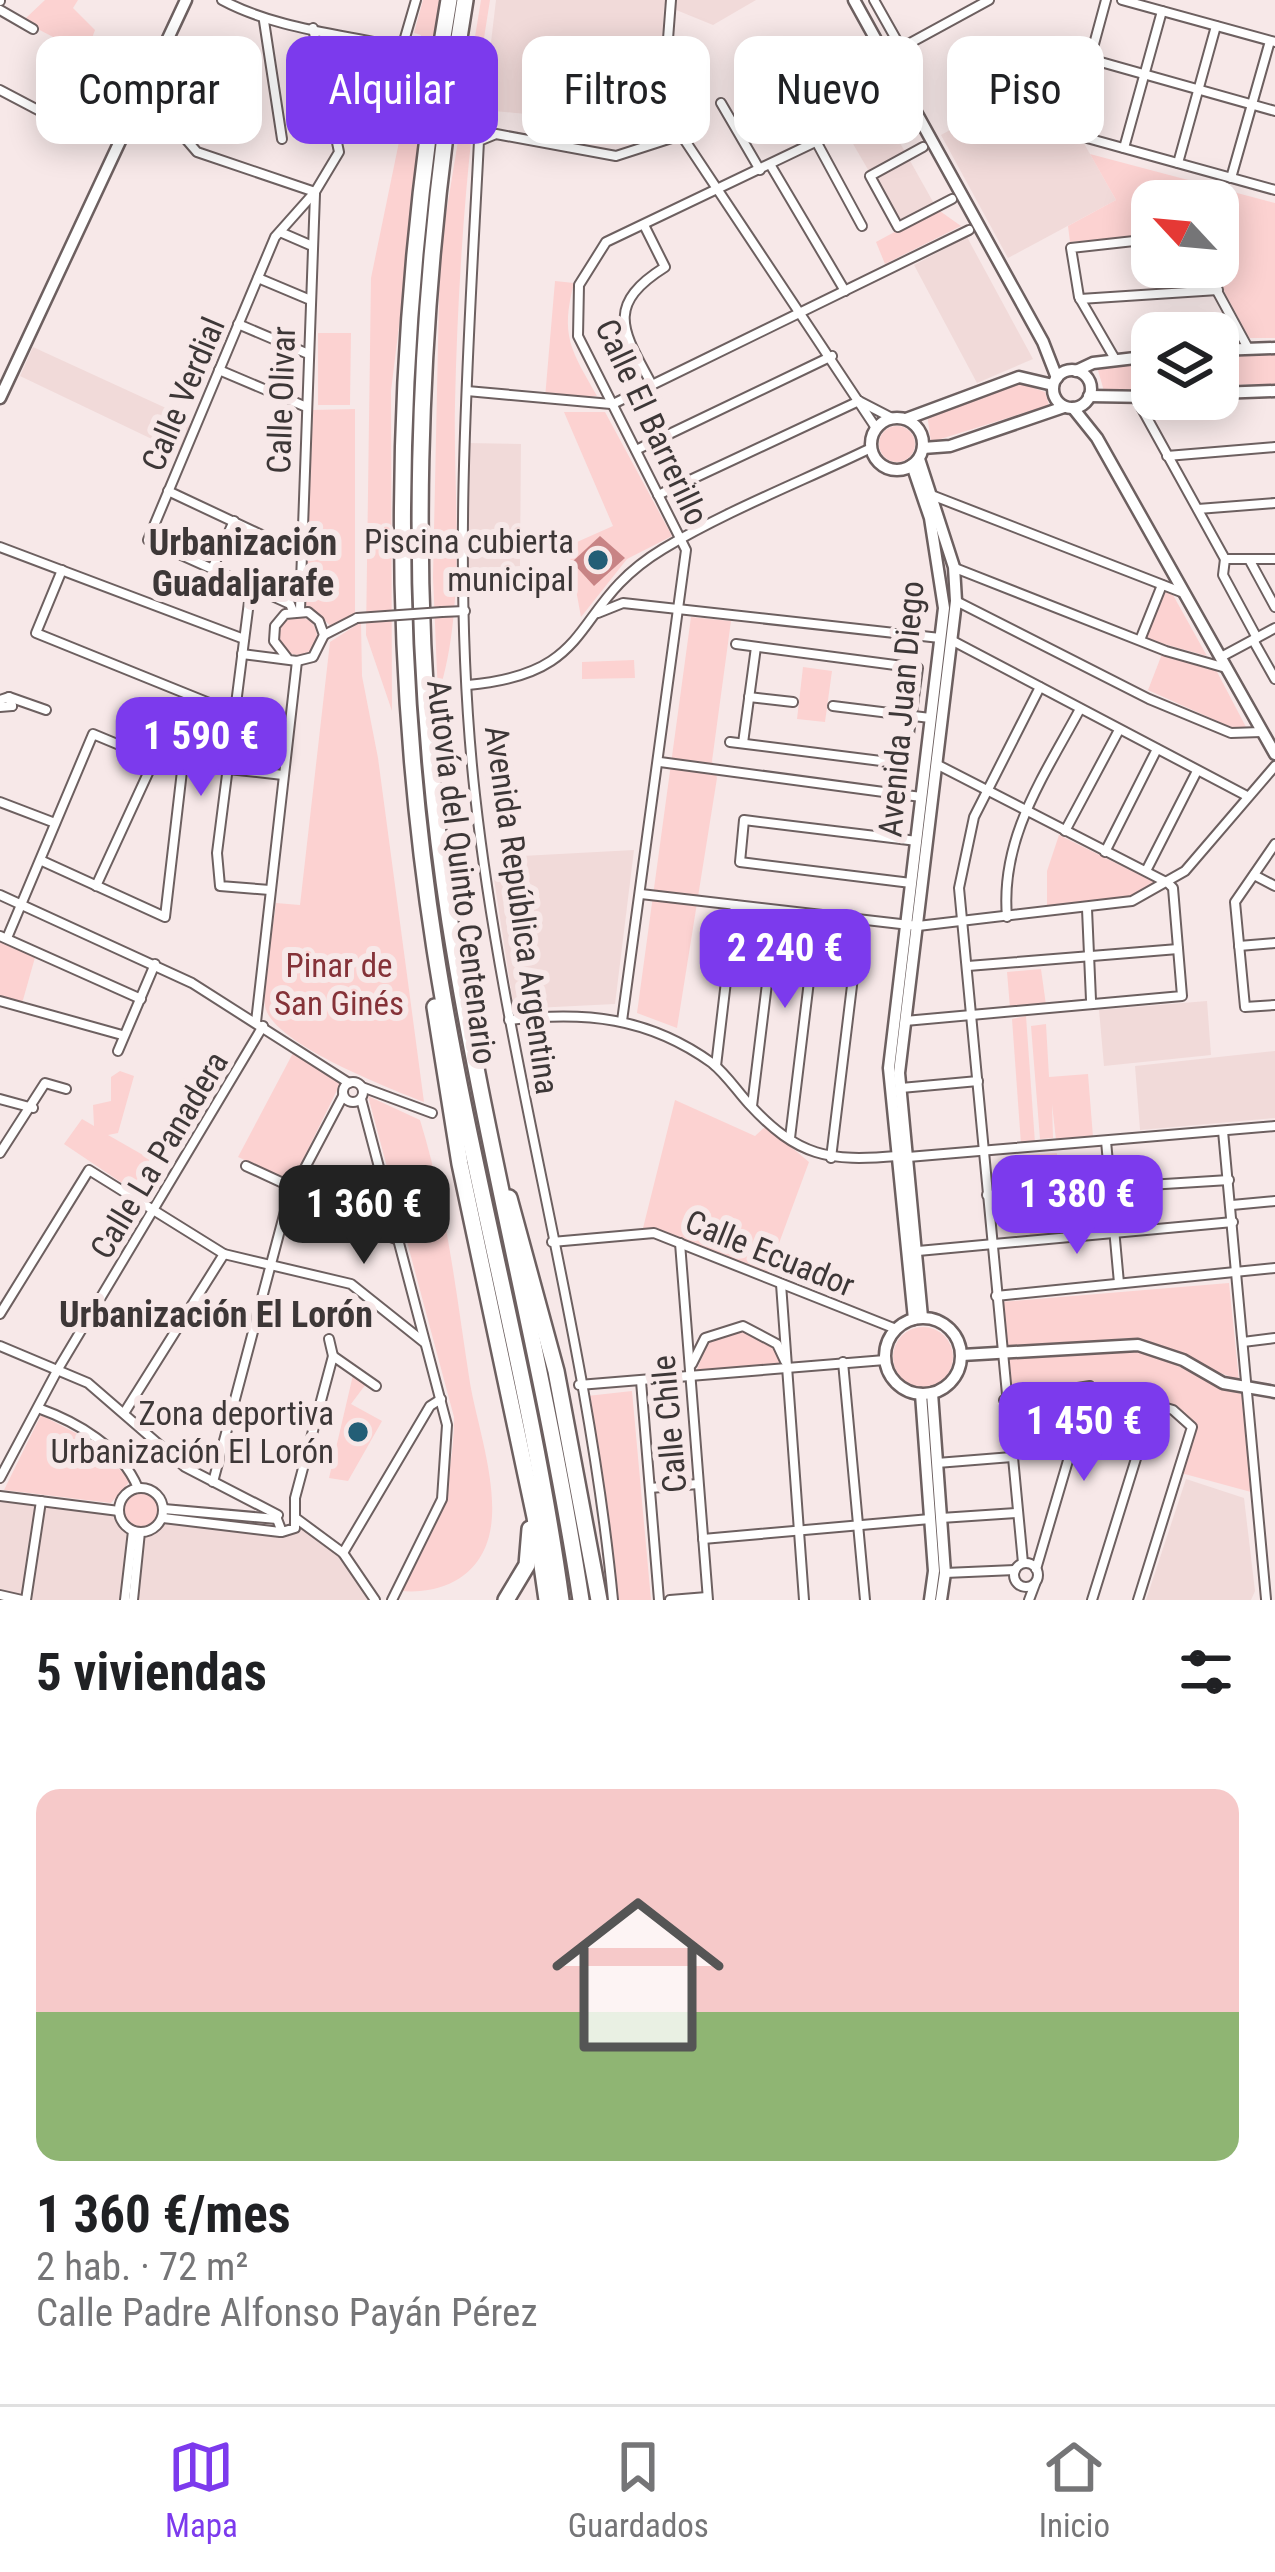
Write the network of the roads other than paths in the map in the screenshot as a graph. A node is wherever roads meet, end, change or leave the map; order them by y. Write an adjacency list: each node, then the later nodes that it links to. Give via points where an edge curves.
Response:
1 (190, 0): 18 (street); 19 (street)
2 (222, 0): 14 (street)
3 (416, 0): 21 (street)
4 (448, 0): 192 (highway, Autovía del Quinto Centenario, via 416,224 401,484 410,734)
5 (465, 0): 230 (highway, Autovía del Quinto Centenario, via 434,228 422,567 447,896)
6 (671, 0): 22 (street)
7 (854, 0): 68 (street)
8 (874, 0): 9 (street, via 901,48)
9 (989, 0)
10 (1106, 0): 23 (street)
11 (1121, 0): 13 (street)
12 (0, 10): 17 (street)
13 (1162, 11): 15 (street); 26 (street)
14 (264, 21): 16 (street); 33 (street)
15 (1216, 26): 24 (street); 27 (street)
16 (313, 28): 20 (street); 53 (street, via 339,152)
17 (32, 29)
18 (170, 36)
19 (174, 36)
20 (349, 36)
21 (406, 36)
22 (670, 36)
23 (1096, 36)
24 (1272, 41): 30 (street)
25 (1104, 63): 26 (street)
26 (1144, 74): 27 (street); 45 (street)
27 (1198, 89): 30 (street); 46 (street)
28 (0, 90): 31 (street)
29 (721, 103): 49 (street)
30 (1252, 104): 32 (street); 50 (street)
31 (36, 109)
32 (1275, 111)
33 (282, 139)
34 (522, 139): 80 (street, Avenida República Argentina, via 496,134 478,141)
35 (1104, 143): 45 (street)
36 (118, 144): 48 (street)
37 (121, 144): 48 (street)
38 (190, 144): 53 (street)
39 (551, 144): 40 (street, Avenida República Argentina, via 616,156)
40 (651, 144)
41 (688, 144): 52 (street)
42 (815, 144): 47 (street, Calle El Barrerillo)
43 (818, 144): 56 (street)
44 (923, 147): 54 (street, via 870,176 898,227)
45 (1124, 148): 46 (street)
46 (1178, 163): 50 (street)
47 (771, 166): 49 (street, Calle El Barrerillo); 63 (street)
48 (108, 168): 83 (street)
49 (760, 170): 52 (street, Calle El Barrerillo)
50 (1231, 178): 51 (street)
51 (1275, 190)
52 (719, 191): 55 (street, Calle El Barrerillo); 66 (street)
53 (315, 192): 58 (street, Calle Verdial); 60 (street, Calle Olivar)
54 (952, 199)
55 (644, 225): 79 (street, via 665,267 641,282 622,316); 87 (street, Calle El Barrerillo, via 606,242 579,285 578,336)
56 (862, 226)
57 (969, 230): 63 (street)
58 (280, 232): 60 (street); 61 (street, Calle Verdial)
59 (1131, 241): 65 (street, via 1071,248)
60 (310, 245): 64 (street, Calle Olivar)
61 (258, 278): 64 (street); 67 (street, Calle Verdial)
62 (1218, 290): 65 (street); 69 (street)
63 (845, 292): 66 (street)
64 (308, 299): 72 (street, Calle Olivar)
65 (1080, 299): 75 (street)
66 (803, 313): 73 (street); 79 (street)
67 (238, 324): 72 (street); 76 (street, Calle Verdial)
68 (1042, 342): 77 (street); 78 (street)
69 (1248, 348): 70 (street); 71 (street)
70 (1275, 348)
71 (1239, 349)
72 (306, 353): 88 (street, Calle Olivar)
73 (832, 356): 86 (street); 96 (street)
74 (1131, 358): 75 (street)
75 (1115, 359): 77 (street)
76 (219, 370): 88 (street); 99 (street, Calle Verdial)
77 (1073, 371): 78 (street); 85 (street, via 1089,383)
78 (1055, 381): 89 (street, via 1056,400); 90 (street, via 1019,377)
79 (652, 385): 87 (street)
80 (467, 391): 87 (street); 123 (street, Avenida República Argentina)
81 (1275, 391): 82 (street)
82 (1239, 392)
83 (0, 398)
84 (1131, 398): 85 (street)
85 (1088, 399): 89 (street); 93 (street)
86 (859, 401): 90 (street); 92 (street); 100 (street)
87 (613, 404): 96 (street, Calle El Barrerillo)
88 (304, 406): 107 (street, Calle Olivar)
89 (1068, 408): 93 (street); 98 (street)
90 (899, 418): 92 (street); 98 (street, via 922,434)
91 (1148, 420): 97 (street)
92 (876, 428): 95 (street)
93 (1096, 438): 117 (street)
94 (1275, 447): 97 (street)
95 (871, 448): 98 (street, via 887,468); 105 (street)
96 (636, 450): 100 (street, Calle El Barrerillo)
97 (1167, 456): 103 (street)
98 (918, 457): 101 (street, Avenida Juan Diego); 129 (street, Avenida Juan Diego)
99 (168, 490): 104 (street); 112 (street, Calle Verdial, via 148,540)
100 (658, 495): 105 (street, Calle El Barrerillo)
101 (934, 496): 111 (street, Avenida Juan Diego); 115 (street)
102 (1275, 503): 103 (street)
103 (1198, 509): 108 (street)
104 (233, 521): 107 (street); 112 (street)
105 (681, 540): 114 (street); 120 (street, Calle El Barrerillo)
106 (0, 547): 113 (street)
107 (300, 553): 122 (street, Calle Olivar)
108 (1225, 559): 110 (street); 128 (street, via 1223,575)
109 (1275, 559): 110 (street)
110 (1250, 561): 121 (street)
111 (953, 567): 118 (street, Avenida Juan Diego); 130 (street)
112 (212, 568): 116 (street, Calle Verdial)
113 (62, 570): 127 (street); 145 (street, via 36,633)
114 (628, 571): 119 (street, via 620,586); 124 (street)
115 (1162, 585): 117 (street); 130 (street)
116 (251, 586): 122 (street, Calle Verdial); 127 (street)
117 (1183, 592): 135 (street)
118 (956, 601): 129 (street, Avenida Juan Diego); 149 (street, via 1149,699 1231,734)
119 (628, 603): 120 (street); 124 (street)
120 (680, 608): 129 (street); 155 (street, Calle El Barrerillo)
121 (1275, 608)
122 (297, 611): 126 (street, via 314,616); 134 (street, via 279,619 273,633 277,649)
123 (465, 611): 126 (street, bridge, via 357,618); 137 (street, Avenida República Argentina)
124 (592, 617): 137 (street, via 551,666)
125 (1275, 628): 128 (street)
126 (324, 635): 134 (street, via 319,651)
127 (244, 639): 133 (street)
128 (1255, 639): 135 (street); 136 (street)
129 (947, 640): 138 (street); 147 (street, Avenida Juan Diego); 156 (street, Avenida Juan Diego)
130 (1139, 640): 135 (street)
131 (736, 644): 132 (street)
132 (756, 647): 139 (street); 146 (street, via 917,668)
133 (242, 654): 134 (street); 145 (street)
134 (293, 660): 160 (street)
135 (1223, 663): 149 (street)
136 (1275, 679)
137 (468, 685): 203 (street, Avenida República Argentina, via 474,793)
138 (1040, 687): 143 (street); 161 (street)
139 (749, 697): 141 (street); 151 (street)
140 (3, 701): 144 (street)
141 (793, 702)
142 (833, 706): 146 (street)
143 (1080, 709): 148 (street); 165 (street)
144 (46, 710)
145 (234, 713): 158 (street)
146 (911, 716): 147 (street); 151 (street, via 905,764)
147 (930, 718): 163 (street, Avenida Juan Diego)
148 (1120, 730): 152 (street); 167 (street)
149 (1262, 732): 153 (street)
150 (730, 742): 151 (street)
151 (743, 743)
152 (1156, 749): 159 (street); 170 (street)
153 (1275, 754)
154 (154, 758): 166 (street, via 93,734); 176 (street); 176 (street, via 182,771 164,917)
155 (660, 762): 163 (street); 179 (street, Calle El Barrerillo)
156 (938, 765): 161 (street); 189 (street, Avenida Juan Diego)
157 (1275, 766): 162 (street)
158 (228, 769): 160 (street); 178 (street, via 220,886)
159 (1197, 771): 162 (street); 172 (street)
160 (283, 776): 178 (street)
161 (987, 790): 165 (street); 188 (street, via 963,859)
162 (1247, 796): 175 (street, via 1202,855)
163 (922, 797): 168 (street, Avenida Juan Diego)
164 (0, 802): 166 (street)
165 (1025, 811): 167 (street); 186 (street, via 1006,862)
166 (55, 823): 171 (street)
167 (1065, 831): 170 (street)
168 (917, 841): 174 (street, Avenida Juan Diego); 174 (street, via 744,820 740,862)
169 (1275, 844): 173 (street)
170 (1105, 851): 172 (street)
171 (40, 860): 176 (street); 181 (street)
172 (1146, 871): 175 (street)
173 (1254, 874): 177 (street); 193 (street, via 1235,902)
174 (911, 883): 189 (street, Avenida Juan Diego)
175 (1168, 883): 183 (street, via 1132,902); 194 (street)
176 (96, 886)
177 (1275, 886)
178 (270, 890): 206 (street)
179 (640, 894): 182 (street); 204 (street, Calle El Barrerillo)
180 (0, 895): 181 (street)
181 (21, 903): 190 (street); 196 (street)
182 (735, 905): 184 (street); 209 (street)
183 (1087, 909): 186 (street); 195 (street)
184 (776, 910): 185 (street); 219 (street)
185 (817, 915): 187 (street); 223 (street)
186 (1007, 917): 188 (street)
187 (860, 920): 189 (street); 228 (street)
188 (962, 920): 189 (street); 197 (street)
189 (912, 926): 205 (street, Avenida Juan Diego); 227 (street, Avenida Juan Diego, via 889,1068)
190 (3, 937): 198 (street)
191 (1275, 943): 193 (street)
192 (434, 945): 270 (highway, via 441,1052); 313 (highway, Autovía del Quinto Centenario)
193 (1239, 946): 201 (street, via 1245,1007)
194 (1178, 949): 195 (street); 199 (street, via 1182,996)
195 (1089, 954): 197 (street); 199 (street)
196 (154, 964): 198 (street); 206 (street)
197 (968, 966): 202 (street)
198 (141, 999): 207 (street)
199 (1091, 1000): 202 (street)
200 (0, 1001): 207 (street)
201 (1275, 1005)
202 (973, 1012): 205 (street); 210 (street)
203 (509, 1020): 204 (street, via 574,1012); 242 (street, Avenida República Argentina)
204 (622, 1021): 209 (street)
205 (903, 1021): 214 (street, Avenida Juan Diego)
206 (260, 1024): 211 (street); 238 (street, Calle La Panadera)
207 (122, 1035): 208 (street)
208 (118, 1052)
209 (716, 1066): 219 (street)
210 (977, 1081): 214 (street); 225 (street)
211 (349, 1083): 212 (street); 215 (street)
212 (362, 1087): 217 (street); 220 (street)
213 (66, 1088): 218 (street, via 45,1083)
214 (901, 1088): 227 (street, Avenida Juan Diego)
215 (343, 1096): 217 (street); 233 (street)
216 (0, 1099): 218 (street)
217 (361, 1099): 241 (street)
218 (34, 1108): 226 (street)
219 (752, 1108): 223 (street)
220 (432, 1113)
221 (1275, 1126): 222 (street)
222 (1223, 1131): 224 (street); 231 (street)
223 (790, 1140): 228 (street)
224 (1106, 1142): 225 (street); 232 (street)
225 (982, 1152): 227 (street); 234 (street)
226 (0, 1153)
227 (904, 1156): 228 (street); 245 (street, Avenida Juan Diego); 254 (street, Avenida Juan Diego)
228 (831, 1158)
229 (246, 1166): 233 (street)
230 (496, 1167): 314 (highway, Autovía del Quinto Centenario); 315 (highway, via 546,1330)
231 (1229, 1180): 232 (street); 237 (street)
232 (1111, 1188): 234 (street); 240 (street)
233 (296, 1189): 235 (street)
234 (986, 1195): 244 (street)
235 (288, 1200): 241 (street); 247 (street)
236 (1275, 1201): 237 (street)
237 (1232, 1205): 239 (street)
238 (155, 1210): 246 (street); 253 (street, via 88,1170); 267 (street, Calle La Panadera)
239 (1232, 1222): 240 (street); 249 (street)
240 (1114, 1232): 244 (street); 251 (street)
241 (400, 1240): 259 (street)
242 (552, 1243): 243 (street, Calle Ecuador, via 654,1233); 271 (street, Avenida República Argentina)
243 (680, 1243): 250 (street, Calle Ecuador); 268 (street, Calle Chile)
244 (991, 1243): 245 (street); 252 (street)
245 (918, 1251): 254 (street, Avenida Juan Diego)
246 (224, 1254): 247 (street); 279 (street)
247 (268, 1264): 259 (street, via 351,1284); 284 (street)
248 (1275, 1268): 249 (street)
249 (1237, 1272): 251 (street); 258 (street)
250 (781, 1283): 255 (street, Calle Ecuador); 266 (street)
251 (1119, 1283): 252 (street)
252 (996, 1296): 261 (street)
253 (0, 1315)
254 (918, 1318): 255 (street); 262 (street, via 945,1323)
255 (896, 1329): 264 (street)
256 (1275, 1338): 258 (street)
257 (329, 1339): 263 (street)
258 (1243, 1342): 273 (street)
259 (425, 1343): 276 (street)
260 (0, 1346): 267 (street)
261 (1000, 1352): 262 (street); 273 (street, via 1138,1345); 277 (street)
262 (962, 1355): 275 (street, via 951,1383)
263 (333, 1356): 272 (street); 293 (street)
264 (885, 1360): 265 (street); 275 (street, via 897,1384)
265 (843, 1362): 266 (street); 295 (street)
266 (788, 1368): 268 (street); 268 (street, via 762,1332 724,1328 694,1351); 296 (street)
267 (58, 1369): 278 (street, Calle La Panadera); 279 (street)
268 (689, 1378): 269 (street); 285 (street, Calle Chile)
269 (640, 1381): 271 (street); 287 (street)
270 (504, 1385): 283 (highway); 312 (highway)
271 (579, 1385): 316 (street, Avenida República Argentina)
272 (376, 1386)
273 (1247, 1389): 274 (street); 326 (street)
274 (1275, 1393)
275 (927, 1394): 281 (street); 294 (street)
276 (441, 1399): 299 (street); 309 (street, via 448,1449 442,1499)
277 (1004, 1400): 280 (street); 300 (street, via 1090,1386)
278 (38, 1408): 282 (street, Calle La Panadera); 286 (street, via 90,1433)
279 (126, 1410): 284 (street, via 185,1467)
280 (1012, 1457): 281 (street); 292 (street)
281 (937, 1463): 294 (street)
282 (0, 1478)
283 (520, 1480): 310 (highway, via 520,1555); 311 (highway, via 530,1545)
284 (213, 1482): 293 (street)
285 (698, 1484): 287 (street); 298 (street, Calle Chile)
286 (138, 1488): 290 (street, via 126,1493); 291 (street, via 156,1492)
287 (650, 1488): 317 (street)
288 (0, 1496): 289 (street)
289 (41, 1501): 290 (street); 307 (street)
290 (119, 1511): 297 (street)
291 (164, 1513): 293 (street); 293 (street, via 282,1532); 297 (street)
292 (1016, 1513): 294 (street); 301 (street)
293 (288, 1516): 299 (street)
294 (935, 1519): 295 (street); 302 (street); 321 (street)
295 (858, 1526): 296 (street); 320 (street)
296 (799, 1531): 298 (street); 319 (street)
297 (137, 1532): 308 (street)
298 (703, 1539): 306 (street, Calle Chile)
299 (344, 1553): 305 (street)
300 (1036, 1568): 301 (street); 303 (street)
301 (1017, 1571): 302 (street); 303 (street, via 1022,1587)
302 (945, 1573): 322 (street)
303 (1036, 1583): 323 (street)
304 (0, 1595): 307 (street)
305 (369, 1598)
306 (708, 1598): 318 (street)
307 (24, 1600)
308 (129, 1600)
309 (392, 1600)
310 (490, 1600)
311 (506, 1600)
312 (547, 1600)
313 (561, 1600)
314 (581, 1600)
315 (599, 1600)
316 (613, 1600)
317 (659, 1600)
318 (670, 1600)
319 (804, 1600)
320 (865, 1600)
321 (930, 1600)
322 (941, 1600)
323 (1029, 1600)
324 (1092, 1600): 325 (street, via 1153,1404 1192,1427)
325 (1138, 1600)
326 (1267, 1600)

